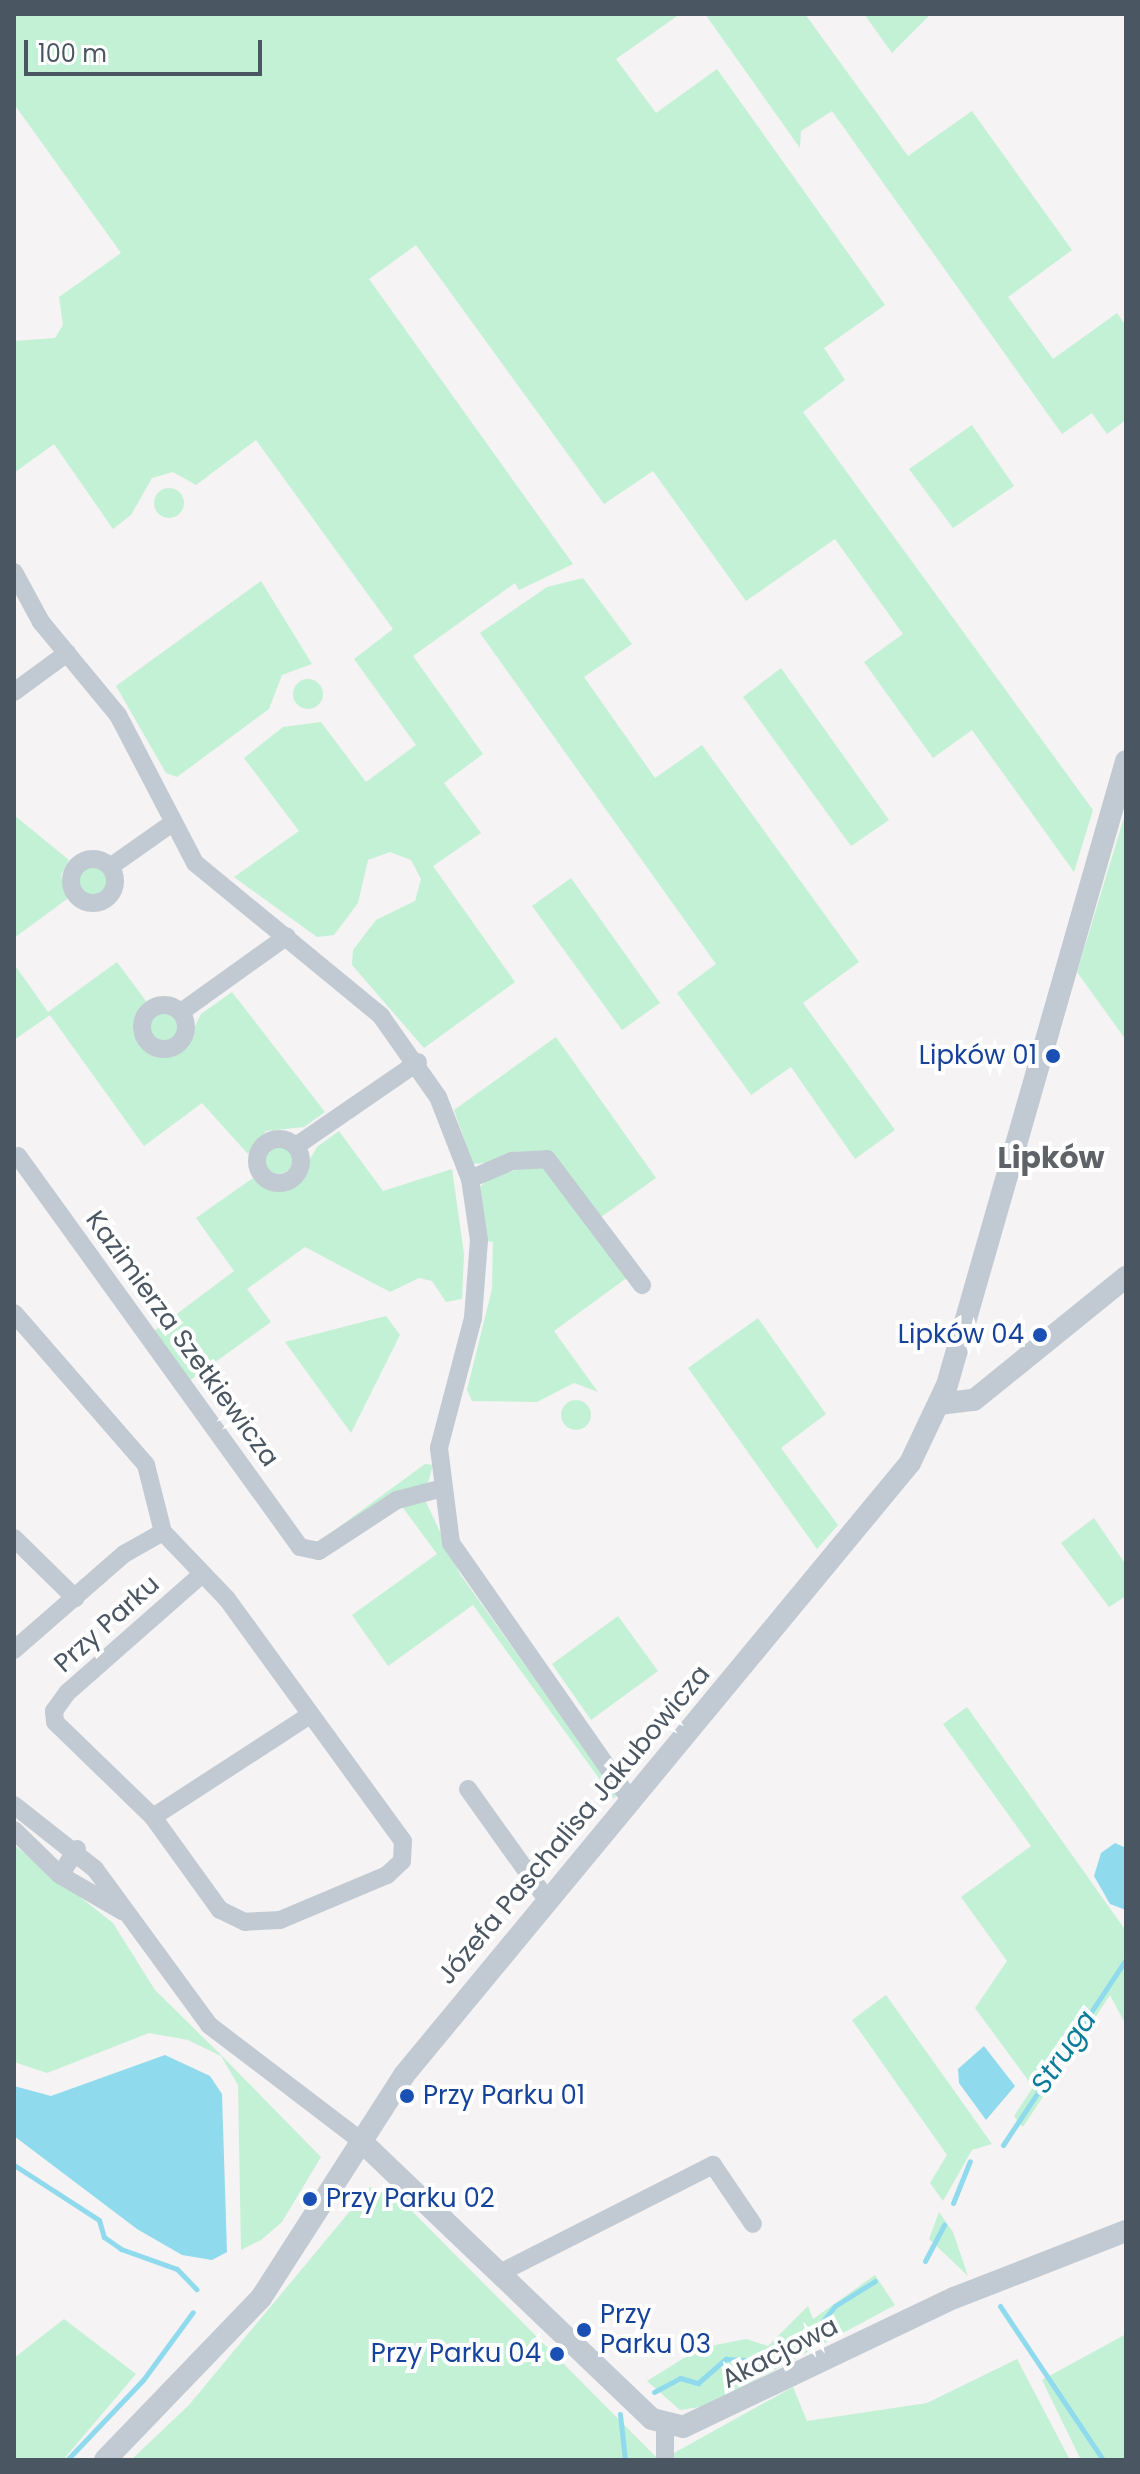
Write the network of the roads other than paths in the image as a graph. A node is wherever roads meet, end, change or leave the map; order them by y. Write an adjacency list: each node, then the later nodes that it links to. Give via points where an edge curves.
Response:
1 (14, 572): 2 (street, via 26,601)
2 (67, 653): 3 (street); 5 (street, via 135,743)
3 (14, 692)
4 (1126, 761): 16 (street, Józefa Paschalisa Jakubowicza)
5 (171, 824): 6 (street); 7 (street, via 224,891)
6 (110, 867)
7 (287, 936): 8 (street); 9 (street, via 381,1016)
8 (181, 1012)
9 (418, 1062): 10 (street); 12 (street)
10 (296, 1146)
11 (18, 1156): 17 (street, Kazimierza Szetkiewicza, via 305,1551 319,1551 397,1500)
12 (470, 1179): 14 (street, via 512,1161 547,1159); 17 (street, via 479,1281 444,1411)
13 (1126, 1277): 16 (street, via 974,1400)
14 (642, 1285)
15 (14, 1313): 18 (street, Przy Parku, via 146,1465)
16 (939, 1404): 25 (street, Józefa Paschalisa Jakubowicza, via 910,1463)
17 (439, 1489): 25 (street, via 464,1568)
18 (163, 1532): 20 (street, Przy Parku); 21 (street, Przy Parku, via 124,1554)
19 (14, 1538): 21 (street, Przy Parku)
20 (200, 1576): 23 (street, Przy Parku, via 227,1599); 27 (street, Przy Parku, via 54,1711 58,1729)
21 (75, 1598): 22 (street, Przy Parku)
22 (14, 1650)
23 (307, 1717): 27 (street); 27 (street, Przy Parku, via 399,1830 402,1861 387,1875 280,1920 245,1922 212,1901)
24 (468, 1789): 31 (street)
25 (632, 1802): 31 (street, Józefa Paschalisa Jakubowicza)
26 (14, 1805): 29 (street)
27 (153, 1817)
28 (14, 1830): 30 (street)
29 (77, 1849): 30 (street); 32 (street)
30 (60, 1875): 32 (street)
31 (548, 1901): 33 (street, Józefa Paschalisa Jakubowicza, via 404,2075)
32 (122, 1911): 33 (street, via 209,2025)
33 (361, 2141): 36 (street); 38 (street, Józefa Paschalisa Jakubowicza, via 261,2298)
34 (753, 2224): 36 (street, via 713,2165)
35 (1126, 2231): 37 (street, Akacjowa, via 954,2298 705,2423)
36 (500, 2273): 37 (street)
37 (665, 2425): 39 (street)
38 (105, 2460)
39 (665, 2460)

